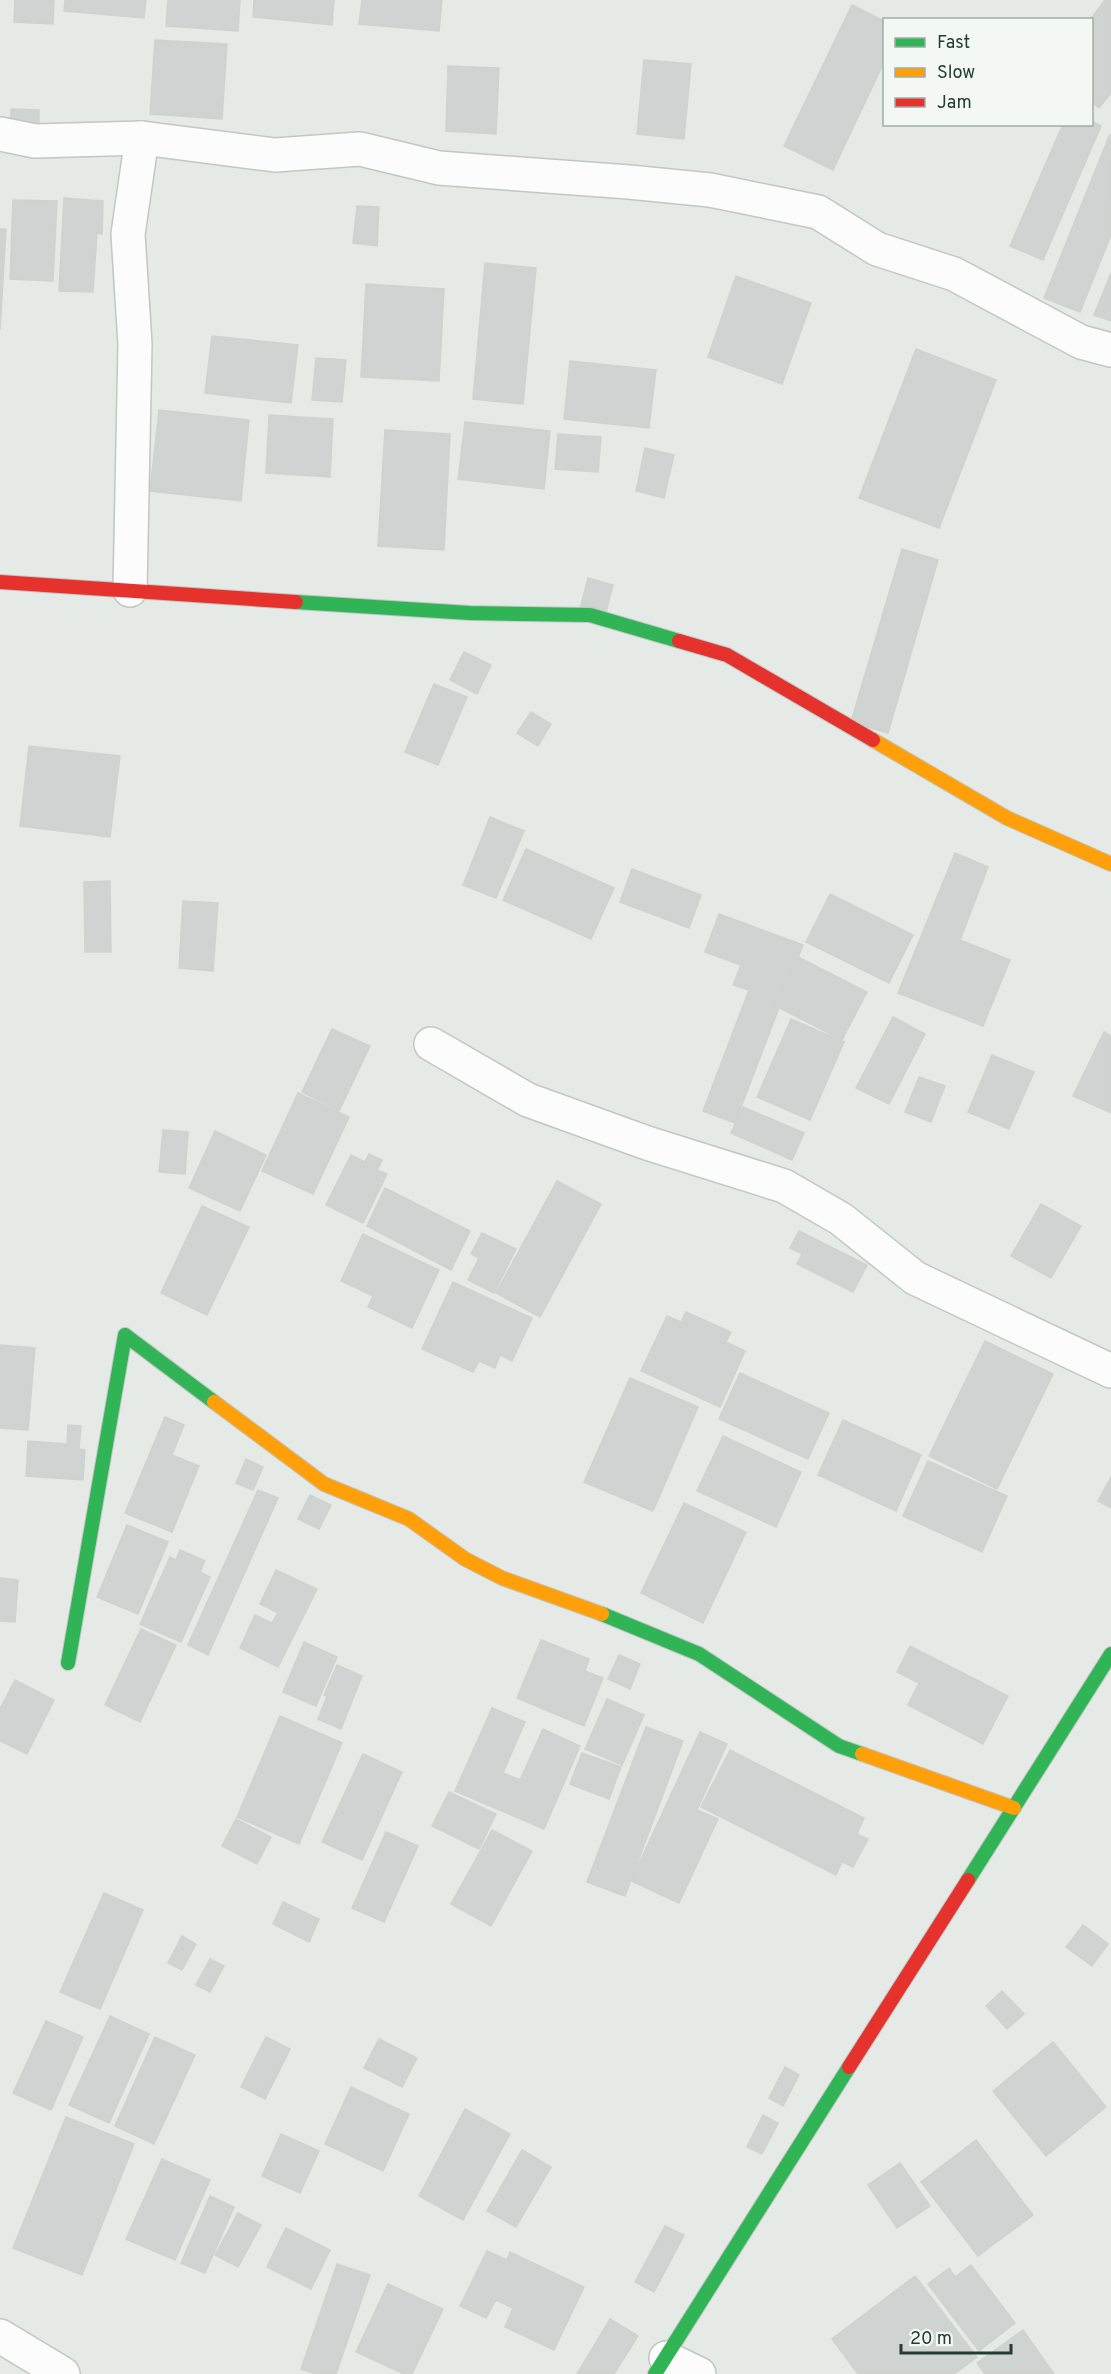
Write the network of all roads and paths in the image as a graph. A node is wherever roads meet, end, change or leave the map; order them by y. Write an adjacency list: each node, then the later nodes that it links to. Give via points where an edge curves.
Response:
1 (0, 134): 2 (street, via 35,141)
2 (142, 138): 3 (street, via 275,155 360,149 440,168 710,190 818,212 877,249 954,274 1071,337); 5 (street, via 128,234 135,344)
3 (1111, 350)
4 (0, 582): 5 (street)
5 (130, 590): 6 (street, via 470,613 590,615 727,655 1007,818)
6 (1111, 864)
7 (432, 1044): 8 (street, via 528,1100 646,1143 784,1186 841,1219 915,1278)
8 (1111, 1371)
9 (1111, 1654): 11 (street)
10 (68, 1664): 11 (street, via 125,1335 324,1484 409,1519 465,1559 502,1578 699,1654 838,1746)
11 (1014, 1808): 13 (street)
12 (0, 2336): 14 (street)
13 (661, 2366): 15 (street)
14 (63, 2374)
15 (699, 2374)

